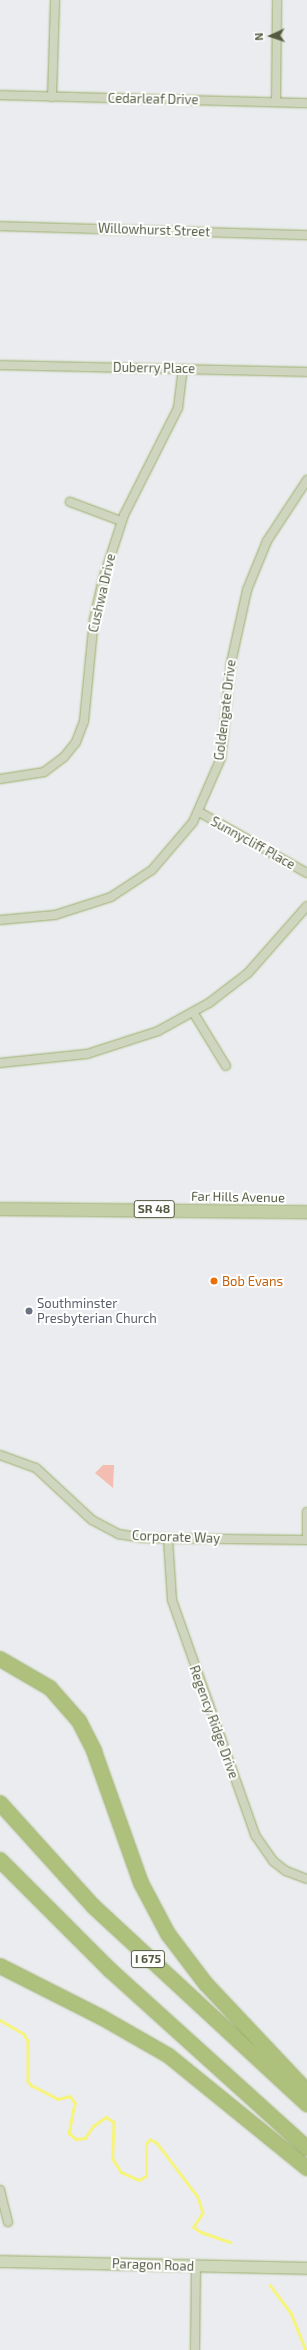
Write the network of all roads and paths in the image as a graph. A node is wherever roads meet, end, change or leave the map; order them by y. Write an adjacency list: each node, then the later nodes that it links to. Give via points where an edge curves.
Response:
1 (55, 0): 4 (street)
2 (278, 0): 5 (street)
3 (0, 95): 4 (street, Cedarleaf Drive)
4 (52, 97): 5 (street, Cedarleaf Drive)
5 (276, 102): 6 (street, Cedarleaf Drive)
6 (307, 103)
7 (0, 226): 8 (street, Willowhurst Street)
8 (307, 234)
9 (0, 365): 10 (street, Duberry Place)
10 (183, 369): 11 (street, Duberry Place); 14 (street, Cushwa Drive, via 178,408)
11 (307, 372)
12 (307, 480): 16 (street, Goldengate Drive, via 267,541 246,590 232,657 221,758)
13 (70, 502): 14 (street)
14 (121, 521): 15 (street, Cushwa Drive, via 94,619 84,721 76,742 64,758 44,772)
15 (0, 779)
16 (199, 812): 17 (street, Sunnycliff Place); 19 (street, Goldengate Drive, via 166,856 123,890 67,913)
17 (307, 873)
18 (307, 906): 20 (street, via 251,970)
19 (0, 920)
20 (194, 1012): 21 (street, via 137,1040 87,1054); 22 (street)
21 (0, 1063)
22 (226, 1066)
23 (0, 1209): 24 (main road, Far Hills Avenue / SR 48)
24 (307, 1212)
25 (0, 1455): 27 (street, Corporate Way, via 36,1468 105,1527 129,1536)
26 (307, 1512): 28 (street)
27 (168, 1539): 28 (street, Corporate Way); 32 (street, Regency Ridge Drive, via 172,1600 255,1835 273,1860 286,1871)
28 (307, 1540)
29 (0, 1659): 34 (highway, via 50,1688 79,1721 94,1751 141,1883 168,1934 206,1984)
30 (0, 1803): 35 (highway, I 675, via 93,1906)
31 (0, 1860): 36 (highway, I 675, via 110,1970)
32 (307, 1879)
33 (0, 1966): 37 (highway, via 132,2034 169,2056)
34 (307, 2091)
35 (307, 2104)
36 (307, 2148)
37 (307, 2168)
38 (0, 2190): 39 (street)
39 (8, 2222)
40 (0, 2261): 41 (street, Paragon Road)
41 (196, 2266): 42 (street, Paragon Road); 43 (street)
42 (307, 2268)
43 (195, 2350)

